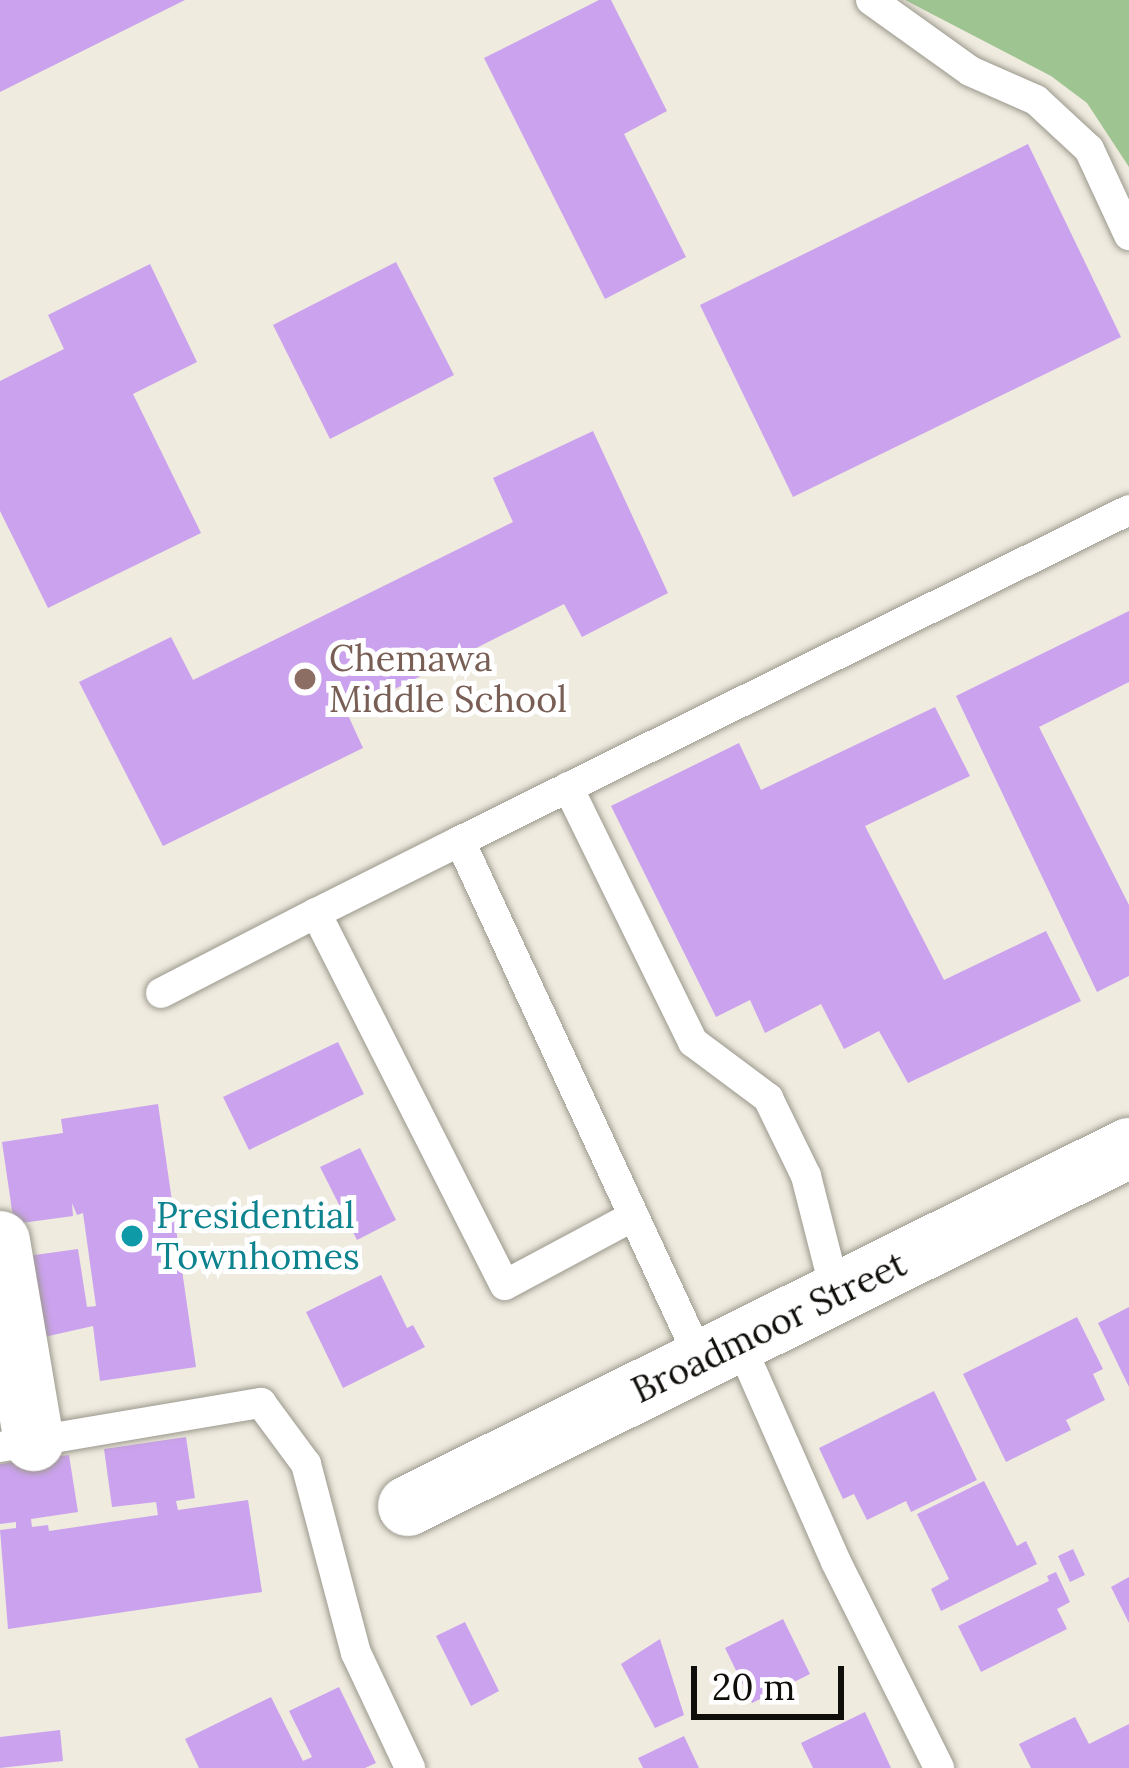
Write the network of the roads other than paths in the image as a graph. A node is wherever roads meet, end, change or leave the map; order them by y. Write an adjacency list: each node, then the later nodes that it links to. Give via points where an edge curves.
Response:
1 (871, 0): 2 (lane, via 970,70 1036,100 1089,149)
2 (1129, 235)
3 (1129, 510): 4 (lane)
4 (568, 788): 5 (lane); 11 (lane, via 693,1042 768,1098 806,1176)
5 (460, 841): 6 (lane); 9 (lane)
6 (316, 913): 7 (lane); 9 (lane, via 505,1286)
7 (161, 992)
8 (1129, 1148): 11 (street, Broadmoor Street)
9 (632, 1217): 12 (lane)
10 (0, 1241): 13 (street)
11 (836, 1294): 12 (street, Broadmoor Street)
12 (720, 1351): 14 (street, Broadmoor Street); 16 (lane)
13 (17, 1444): 15 (lane, via 261,1402 306,1464 356,1653)
14 (409, 1506)
15 (410, 1768)
16 (939, 1768)

